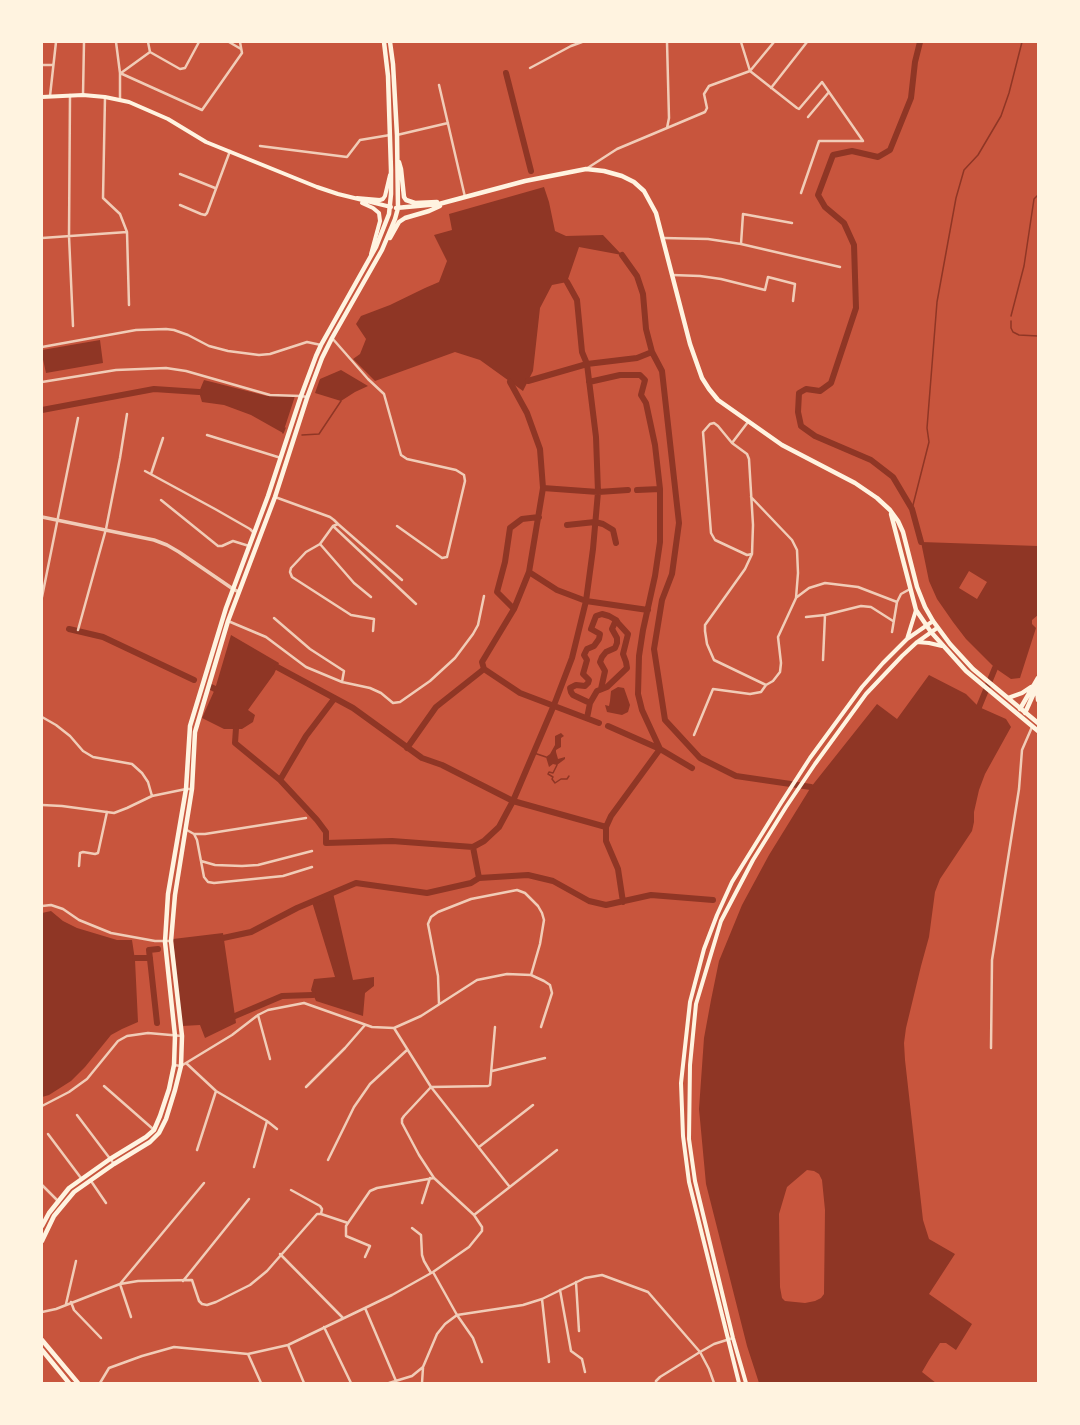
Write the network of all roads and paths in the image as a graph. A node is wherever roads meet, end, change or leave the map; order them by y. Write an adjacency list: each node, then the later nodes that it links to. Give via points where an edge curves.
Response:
1 (56, 42): 17 (street)
2 (84, 42): 26 (street)
3 (116, 42): 21 (street)
4 (148, 42): 16 (street)
5 (199, 42): 16 (street, via 185,68 180,69)
6 (229, 42): 15 (street)
7 (240, 42): 15 (street)
8 (384, 42): 34 (main road)
9 (390, 42): 35 (main road)
10 (582, 42): 19 (street)
11 (667, 42): 33 (street, via 670,118)
12 (741, 42): 20 (street)
13 (774, 42): 20 (street)
14 (807, 42): 23 (street)
15 (241, 50): 21 (street, via 242,53 202,110)
16 (150, 52): 21 (street)
17 (52, 64): 18 (street); 27 (street)
18 (42, 65)
19 (530, 68)
20 (750, 71): 23 (street); 33 (street, via 709,86 704,94 707,108 704,112)
21 (120, 73): 30 (street)
22 (439, 84): 32 (street)
23 (771, 88): 24 (street, via 799,109 822,82)
24 (829, 92): 31 (street); 43 (street, via 862,141 819,141)
25 (70, 95): 26 (main road); 27 (main road); 52 (street)
26 (83, 95): 29 (main road)
27 (50, 96): 28 (main road)
28 (42, 97)
29 (104, 97): 30 (main road); 51 (street, via 103,198 120,214)
30 (120, 100): 37 (main road, via 168,119 206,142)
31 (808, 118)
32 (448, 123): 35 (street); 44 (street)
33 (667, 128): 39 (street, via 617,149)
34 (390, 135): 36 (street, via 360,140 347,157); 40 (main road)
35 (397, 135): 38 (main road)
36 (260, 146)
37 (230, 151): 42 (street); 45 (main road, via 317,187)
38 (397, 157): 46 (main road, via 406,200 415,203); 49 (main road)
39 (586, 169): 44 (main road, via 525,181); 54 (main road, via 604,171 634,182 644,191 656,213)
40 (391, 170): 45 (main road, via 383,199); 48 (main road)
41 (180, 174): 42 (street)
42 (215, 188): 47 (street, via 205,215)
43 (801, 193)
44 (465, 197): 46 (main road)
45 (351, 198): 48 (main road); 57 (main road, via 379,213 380,221)
46 (448, 201): 49 (main road); 56 (main road, via 429,211 404,218)
47 (180, 205)
48 (391, 207): 49 (main road); 57 (main road, via 386,224)
49 (398, 208): 56 (main road)
50 (792, 223): 55 (street, via 743,214)
51 (127, 232): 52 (street); 61 (street)
52 (69, 236): 53 (street); 62 (street)
53 (42, 238)
54 (663, 238): 55 (street, via 708,239); 59 (main road)
55 (741, 244): 58 (street)
56 (384, 245): 63 (main road)
57 (370, 256): 64 (main road)
58 (840, 267)
59 (672, 275): 60 (street, via 707,277 765,290 768,278 795,284); 71 (main road, via 690,344 702,378 718,400)
60 (793, 301)
61 (129, 305)
62 (74, 326)
63 (332, 338): 68 (main road); 86 (street, via 384,394 401,455 407,459 456,470 464,475 465,481 447,557 442,558)
64 (321, 345): 65 (street, via 307,342 259,355 209,346 188,335 166,329 136,330); 67 (main road)
65 (42, 347)
66 (42, 382): 67 (street, via 116,370 166,368 186,371 270,395)
67 (301, 396): 68 (street); 75 (main road)
68 (307, 398): 79 (main road)
69 (127, 414): 87 (street)
70 (78, 418): 83 (street)
71 (748, 422): 74 (street); 81 (main road, via 782,446 855,483)
72 (207, 435): 75 (street)
73 (163, 438): 77 (street)
74 (732, 443): 78 (street, via 747,454 749,459); 91 (street, via 714,423 703,432 710,533 715,540 747,555)
75 (281, 458): 88 (main road)
76 (145, 471): 77 (street)
77 (151, 474): 88 (street)
78 (751, 496): 91 (street); 99 (street, via 792,540 797,550)
79 (275, 497): 84 (street, via 330,517); 95 (main road)
80 (162, 500): 90 (street, via 218,546 233,541)
81 (890, 510): 94 (main road); 107 (main road, via 904,532 917,587)
82 (42, 517): 83 (street)
83 (59, 520): 87 (street); 97 (street)
84 (338, 524): 85 (street); 92 (street)
85 (333, 526): 89 (street); 101 (street)
86 (397, 526)
87 (106, 529): 93 (street, via 167,545); 111 (street)
88 (254, 533): 90 (main road)
89 (320, 544): 98 (street, via 354,583); 112 (street, via 308,551 291,568 292,577 351,615 374,619)
90 (250, 546): 93 (main road)
91 (752, 554): 121 (street, via 745,570 705,625 705,632 714,660)
92 (402, 580)
93 (233, 589): 95 (street); 134 (main road, via 190,726)
94 (910, 589): 100 (street, via 901,594); 102 (main road)
95 (240, 592): 108 (main road)
96 (484, 596): 120 (street, via 478,625 455,658 430,682 400,702 393,703 370,688)
97 (42, 597)
98 (371, 597)
99 (796, 598): 100 (street, via 809,588 826,583 858,587); 121 (street, via 778,637 780,672 773,681)
100 (897, 602): 106 (street)
101 (416, 604)
102 (916, 610): 109 (main road); 115 (main road)
103 (825, 615): 104 (street); 106 (street, via 861,606 871,607); 118 (street)
104 (806, 617)
105 (274, 618): 120 (street, via 310,649 344,671)
106 (893, 621): 113 (street)
107 (933, 621): 109 (main road); 110 (main road)
108 (228, 622): 120 (street, via 266,637 306,667); 135 (main road, via 194,732)
109 (926, 625): 114 (main road); 115 (main road)
110 (937, 628): 114 (main road); 123 (main road, via 973,669)
111 (78, 630)
112 (373, 631)
113 (892, 632)
114 (931, 632): 116 (main road); 117 (main road)
115 (907, 639): 224 (main road, via 862,687 810,758 732,882 704,949 690,1002 681,1083 683,1136 689,1182)
116 (916, 643): 117 (main road); 222 (main road, via 866,694 792,797 753,860 721,921 696,1004 690,1065 691,1153 695,1181)
117 (942, 646): 127 (main road, via 969,674)
118 (823, 660)
119 (1038, 678): 122 (main road)
120 (342, 682)
121 (766, 684): 133 (street, via 761,692 750,694 713,689)
122 (1037, 685): 123 (main road, via 1022,694); 124 (main road); 125 (main road); 126 (main road)
123 (1008, 698): 125 (main road)
124 (1038, 700)
125 (1020, 708): 126 (main road); 127 (main road)
126 (1025, 712): 129 (main road); 130 (main road)
127 (1016, 714): 129 (main road)
128 (42, 717): 136 (street, via 56,725 93,757 132,764 148,782)
129 (1021, 718): 131 (main road)
130 (1038, 723)
131 (1032, 727): 132 (main road); 158 (street, via 1022,750 1019,789 992,960)
132 (1038, 732)
133 (694, 735)
134 (186, 788): 135 (street); 136 (street); 148 (main road, via 168,894)
135 (192, 789): 140 (main road)
136 (152, 796): 138 (street, via 114,813)
137 (42, 805): 138 (street)
138 (107, 812): 144 (street, via 98,853 80,853)
139 (306, 818): 141 (street)
140 (185, 830): 141 (street); 147 (main road)
141 (194, 834): 143 (street)
142 (312, 851): 143 (street, via 258,865 215,865)
143 (201, 861): 145 (street, via 204,876 208,882 214,884 283,876)
144 (80, 866)
145 (312, 867)
146 (42, 906): 148 (street, via 51,905 63,909 79,920 112,933)
147 (171, 941): 148 (street); 157 (main road)
148 (165, 942): 156 (main road)
149 (531, 975): 150 (street, via 507,974 477,980); 150 (street, via 544,920 538,906 525,893 517,890 471,899 438,912 431,917 428,924 438,976); 154 (street, via 550,985 552,993)
150 (439, 1004): 155 (street)
151 (258, 1016): 152 (street, via 268,1010 304,1003); 161 (street); 162 (street)
152 (365, 1025): 155 (street); 167 (street, via 346,1048)
153 (495, 1026): 165 (street)
154 (541, 1027)
155 (394, 1028): 159 (street)
156 (175, 1036): 157 (street); 163 (main road); 171 (street, via 148,1033 127,1036 118,1041 87,1079)
157 (182, 1036): 164 (main road)
158 (991, 1048)
159 (407, 1050): 168 (street); 182 (street, via 370,1084 354,1107)
160 (545, 1058): 165 (street)
161 (270, 1059)
162 (186, 1063): 164 (street); 169 (street)
163 (174, 1065): 164 (street); 174 (main road)
164 (181, 1066): 176 (main road, via 166,1119)
165 (492, 1071): 168 (street, via 491,1083 488,1086)
166 (104, 1086): 174 (street)
167 (306, 1087)
168 (431, 1087): 178 (street); 187 (street, via 404,1116 402,1123)
169 (216, 1091): 173 (street); 179 (street)
170 (534, 1105): 178 (street)
171 (42, 1106)
172 (77, 1116): 181 (street)
173 (267, 1121): 175 (street); 184 (street)
174 (154, 1130): 176 (street); 181 (main road)
175 (277, 1130)
176 (159, 1133): 183 (main road, via 150,1142)
177 (48, 1134): 185 (street)
178 (479, 1147): 191 (street)
179 (197, 1150)
180 (557, 1150): 191 (street)
181 (110, 1159): 183 (street); 185 (main road)
182 (328, 1160)
183 (114, 1164): 188 (main road)
184 (254, 1167)
185 (81, 1178): 194 (main road)
186 (430, 1178): 187 (street); 196 (street); 199 (street, via 370,1191)
187 (434, 1178): 198 (street)
188 (90, 1180): 195 (street); 202 (main road, via 74,1192 54,1216)
189 (204, 1183): 209 (street)
190 (42, 1185): 194 (street)
191 (509, 1186): 198 (street)
192 (291, 1190): 197 (street, via 320,1206)
193 (249, 1199): 207 (street)
194 (58, 1201): 200 (main road)
195 (106, 1203)
196 (422, 1203)
197 (321, 1214): 199 (street); 203 (street, via 317,1214)
198 (474, 1215): 206 (street, via 482,1231 468,1247)
199 (348, 1223): 204 (street, via 346,1236 370,1246)
200 (42, 1226)
201 (412, 1228): 206 (street, via 421,1235 422,1256)
202 (42, 1241)
203 (280, 1254): 207 (street, via 267,1271 250,1285 207,1305 199,1301 193,1281); 218 (street)
204 (366, 1257)
205 (76, 1260): 213 (street)
206 (432, 1272): 214 (street); 216 (street)
207 (183, 1281): 209 (street, via 156,1280)
208 (576, 1282): 210 (street); 220 (street); 226 (street, via 602,1275 648,1292)
209 (120, 1284): 212 (street); 217 (street)
210 (560, 1290): 211 (street); 232 (street, via 571,1351 582,1358)
211 (542, 1299): 216 (street, via 523,1305); 230 (street)
212 (71, 1302): 213 (street); 221 (street, via 74,1310)
213 (66, 1304): 215 (street)
214 (365, 1308): 218 (street); 233 (street)
215 (42, 1312)
216 (457, 1315): 229 (street, via 473,1338); 231 (street, via 437,1334)
217 (131, 1316)
218 (343, 1318): 219 (street)
219 (324, 1327): 225 (street); 240 (street)
220 (579, 1331)
221 (101, 1338)
222 (733, 1338): 224 (street); 246 (main road)
223 (42, 1340): 236 (main road)
224 (728, 1340): 226 (street); 245 (main road)
225 (288, 1344): 228 (street); 239 (street)
226 (700, 1352): 234 (street); 243 (street, via 660,1377)
227 (43, 1353): 235 (main road)
228 (248, 1354): 237 (street, via 174,1347 109,1368); 238 (street)
229 (482, 1362)
230 (549, 1362)
231 (423, 1367): 233 (street, via 412,1376); 242 (street)
232 (585, 1372)
233 (396, 1381): 241 (street)
234 (714, 1382): 244 (street)
235 (69, 1383)
236 (78, 1383)
237 (100, 1383)
238 (261, 1383)
239 (304, 1383)
240 (350, 1383)
241 (389, 1383)
242 (422, 1383)
243 (656, 1383)
244 (709, 1383)
245 (740, 1383)
246 (746, 1383)

